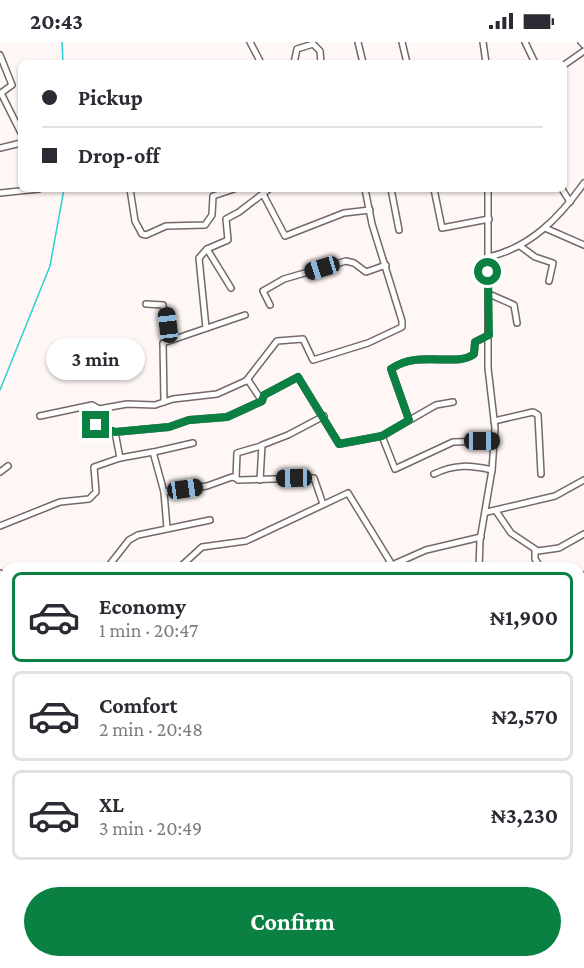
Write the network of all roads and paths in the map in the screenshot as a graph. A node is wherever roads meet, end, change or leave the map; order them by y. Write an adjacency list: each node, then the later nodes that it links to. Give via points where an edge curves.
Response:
1 (261, 42): 6 (street)
2 (358, 42): 12 (street)
3 (402, 42): 13 (street)
4 (483, 42): 14 (street)
5 (525, 42): 15 (street)
6 (252, 45): 9 (street)
7 (584, 51): 16 (street)
8 (0, 55): 17 (street, via 12,85)
9 (260, 60)
10 (295, 60): 11 (street, via 297,49 313,44 320,51)
11 (321, 60)
12 (362, 60)
13 (406, 60)
14 (486, 60)
15 (534, 60)
16 (567, 63)
17 (0, 93): 18 (street)
18 (18, 127)
19 (18, 143): 20 (street)
20 (0, 148)
21 (584, 183): 33 (street)
22 (18, 191): 31 (street)
23 (130, 192): 24 (street, via 135,221 142,234 166,226 205,225 212,215 213,196)
24 (225, 192)
25 (265, 192): 32 (street)
26 (366, 192): 34 (street)
27 (392, 192): 37 (street)
28 (435, 192): 35 (street, via 442,228)
29 (488, 192): 35 (street)
30 (564, 192): 33 (street)
31 (0, 193)
32 (263, 194): 34 (street, via 285,236 344,213); 40 (street, via 226,219 228,240)
33 (570, 202): 36 (street)
34 (370, 210): 42 (street)
35 (489, 219): 41 (street)
36 (544, 228): 38 (street); 39 (street)
37 (399, 230)
38 (584, 245)
39 (520, 246): 41 (street); 43 (street, via 553,263)
40 (207, 249): 44 (street); 50 (street, via 198,262)
41 (488, 257): 45 (street)
42 (386, 265): 47 (street, via 366,272 346,261 284,279 262,291); 53 (street, via 402,321 399,330 313,360 303,339 278,341)
43 (549, 281)
44 (231, 288)
45 (489, 294): 49 (street, via 514,305); 51 (street)
46 (146, 304): 52 (street, via 163,305)
47 (270, 305)
48 (245, 315): 50 (street)
49 (517, 323)
50 (206, 328): 52 (street)
51 (489, 335): 60 (street, via 475,342 471,357 418,358 391,369); 61 (street)
52 (170, 339): 55 (street, via 162,346)
53 (246, 381): 54 (street, via 251,381); 55 (street, via 221,393)
54 (262, 401): 59 (street, via 264,395 298,377); 62 (street, via 223,418)
55 (164, 402): 57 (street)
56 (453, 402): 60 (street, via 436,405)
57 (99, 409): 58 (street, via 92,405); 62 (street, via 96,426)
58 (40, 416)
59 (324, 416): 63 (street, via 340,445); 66 (street)
60 (409, 420): 63 (street)
61 (494, 421): 64 (street); 73 (street, via 533,412 538,415)
62 (115, 432): 68 (street)
63 (382, 436): 64 (street, via 395,469 453,442)
64 (494, 441): 70 (street)
65 (193, 443): 67 (street)
66 (261, 446): 74 (street, via 238,452); 75 (street)
67 (154, 452): 68 (street); 77 (street)
68 (120, 458): 82 (street, via 94,466 96,492 89,499 51,505)
69 (8, 466): 71 (street)
70 (492, 470): 72 (street, via 465,465); 80 (street)
71 (0, 472)
72 (434, 474)
73 (541, 474)
74 (236, 478): 75 (street); 77 (street)
75 (260, 480): 78 (street, via 314,478)
76 (584, 480): 79 (street, via 555,496)
77 (164, 492): 83 (street)
78 (323, 504): 88 (street, via 242,543 207,545); 89 (street, via 350,494)
79 (496, 511): 80 (street); 86 (street, via 511,533)
80 (487, 512): 85 (street)
81 (210, 520): 83 (street)
82 (0, 526)
83 (167, 528): 87 (street, via 132,537)
84 (584, 534): 86 (street, via 559,548)
85 (481, 537): 90 (street, via 426,550); 91 (street)
86 (535, 550): 92 (street)
87 (112, 562)
88 (186, 562)
89 (390, 562)
90 (403, 562)
91 (479, 562)
92 (537, 562)
93 (0, 573): 94 (street)
94 (0, 584)

